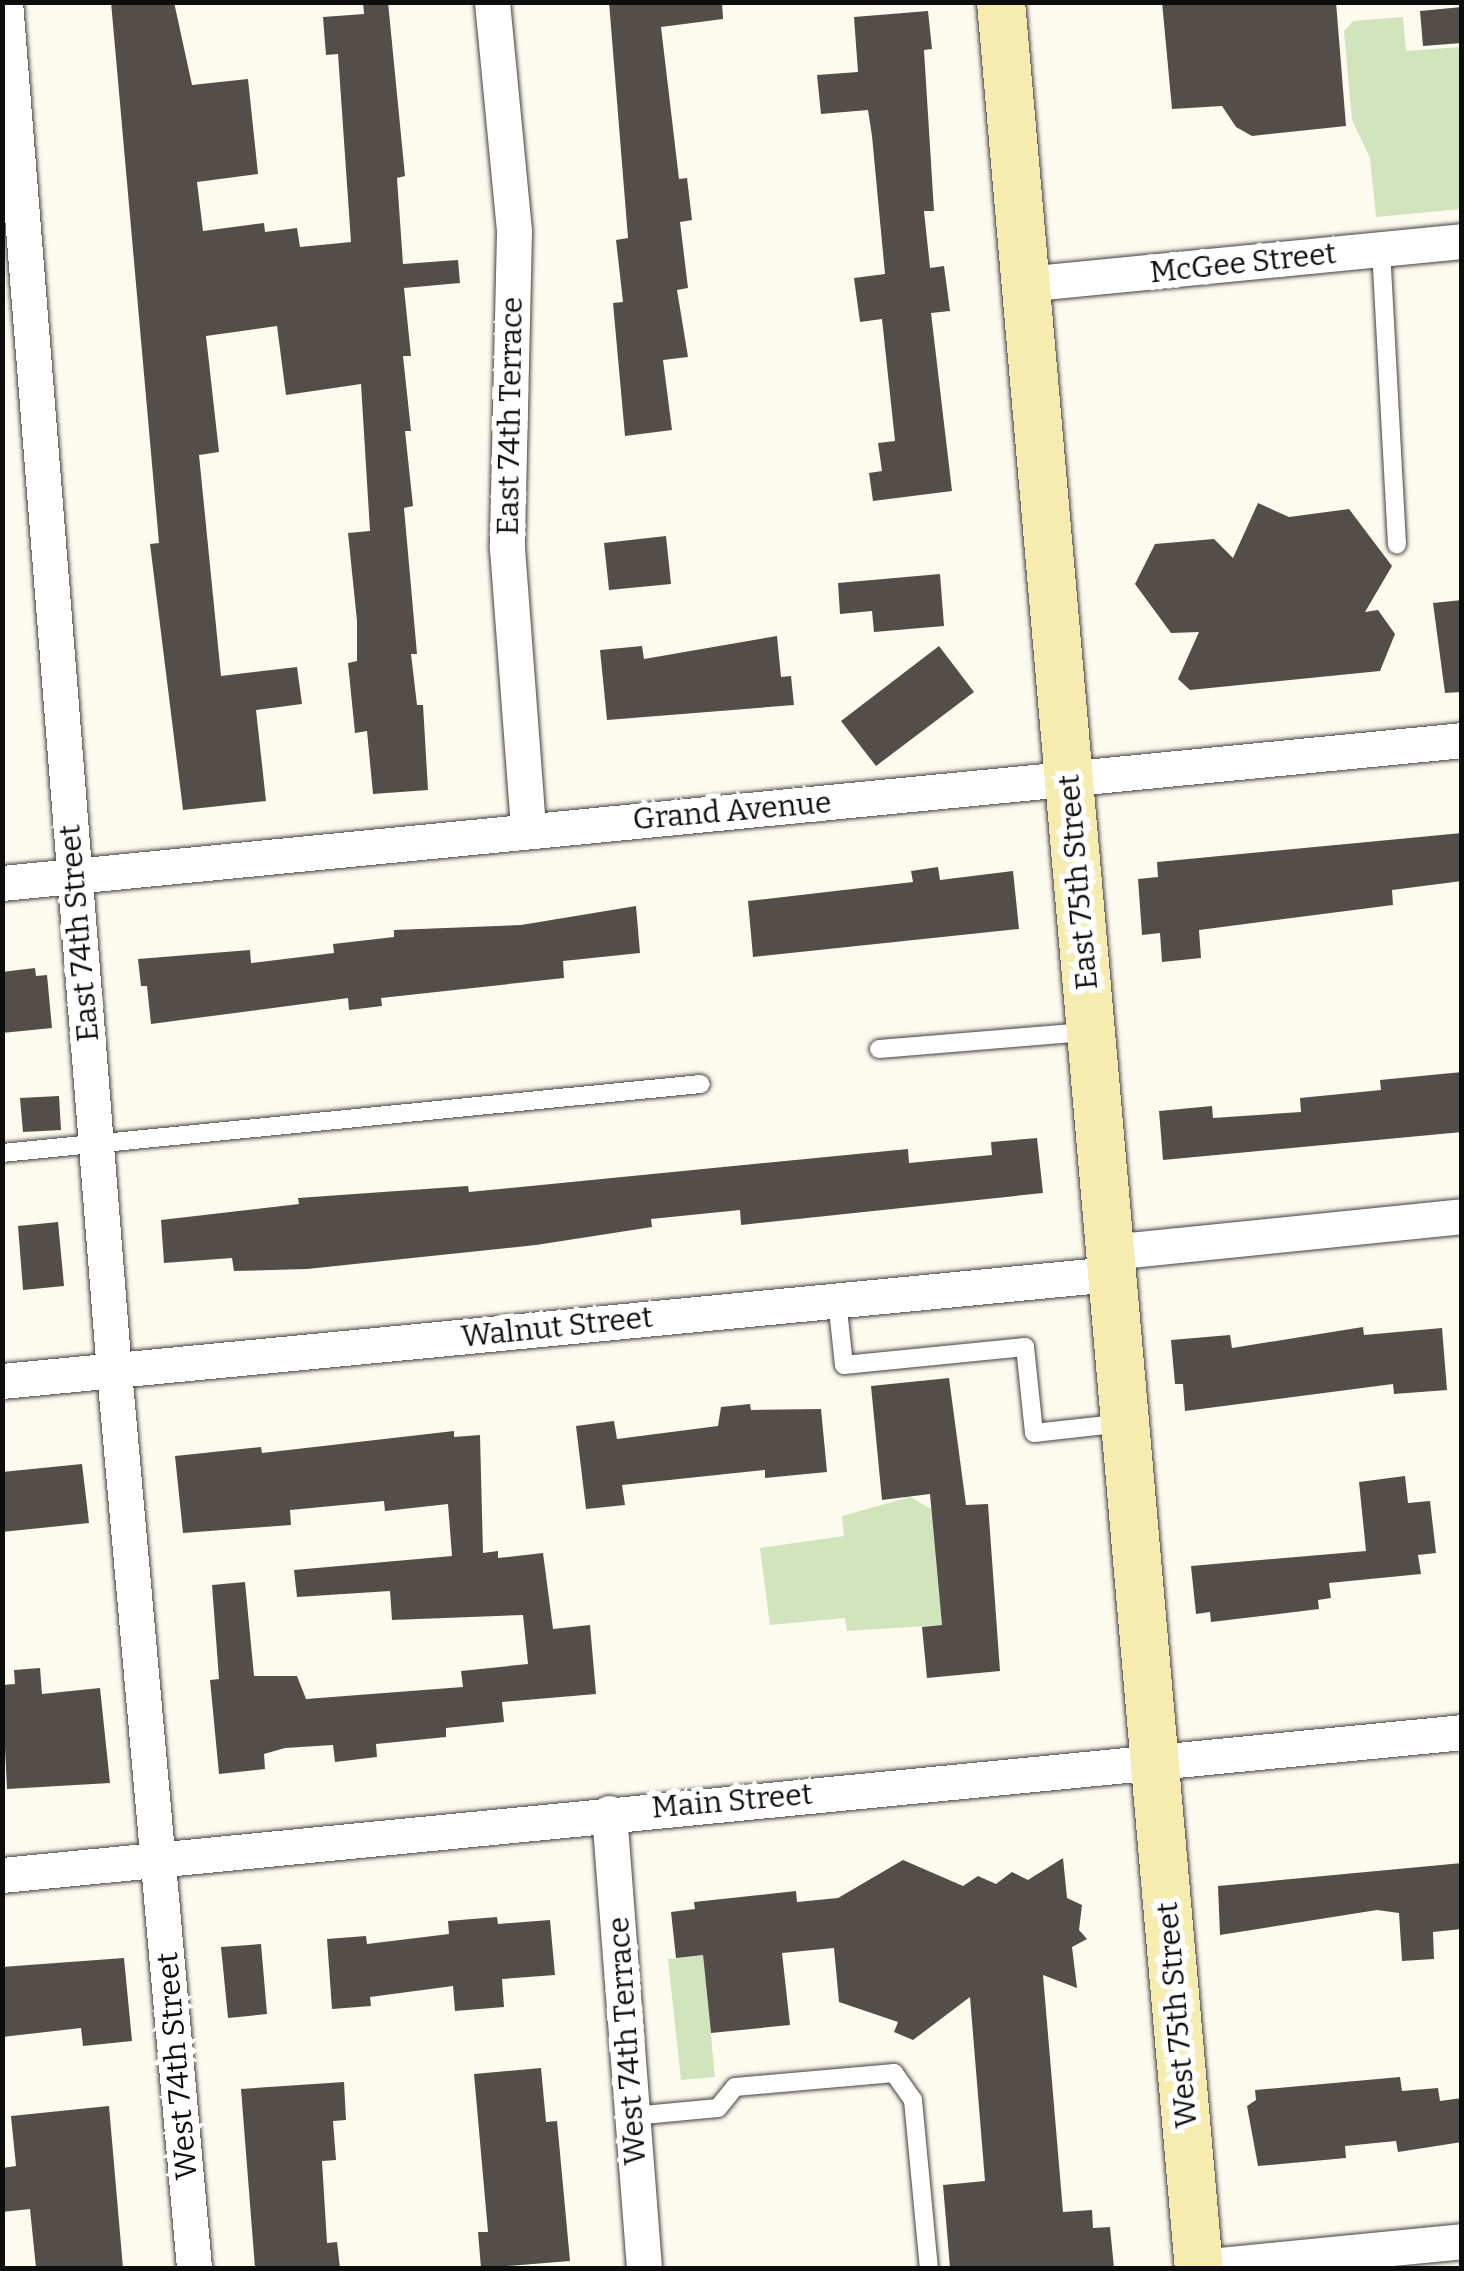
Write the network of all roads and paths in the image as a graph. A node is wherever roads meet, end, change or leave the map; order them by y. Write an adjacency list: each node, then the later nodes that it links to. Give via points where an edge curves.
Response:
1 (6, 2): 11 (street, East 74th Street)
2 (492, 2): 10 (street, East 74th Terrace, via 514,231 507,548)
3 (1001, 2): 6 (main road, East 75th Street)
4 (1462, 241): 5 (street, McGee Street)
5 (1381, 249): 6 (street, McGee Street); 7 (lane)
6 (1025, 284): 9 (main road, East 75th Street)
7 (1397, 545)
8 (1462, 740): 9 (street, Grand Avenue)
9 (1069, 780): 10 (street, Grand Avenue); 13 (main road, East 75th Street)
10 (528, 830): 11 (street, Grand Avenue)
11 (74, 876): 12 (street, Grand Avenue); 16 (street, East 74th Street)
12 (2, 884)
13 (1090, 1032): 14 (lane); 19 (main road, East 75th Street)
14 (880, 1049)
15 (701, 1084): 16 (lane)
16 (96, 1144): 17 (lane); 21 (street, East 74th Street)
17 (2, 1153)
18 (1462, 1216): 19 (street, Walnut Street)
19 (1111, 1263): 20 (street, Walnut Street); 23 (main road, East 75th Street)
20 (838, 1300): 21 (street, Walnut Street); 23 (lane, via 844,1365 1024,1347 1034,1432)
21 (114, 1371): 22 (street, Walnut Street); 27 (street, East 74th Street)
22 (2, 1382)
23 (1125, 1423): 25 (main road, East 75th Street)
24 (1462, 1732): 25 (street, Main Street)
25 (1155, 1760): 26 (street, Main Street); 34 (main road, West 75th Street)
26 (609, 1813): 27 (street, Main Street); 29 (street, West 74th Terrace)
27 (160, 1863): 28 (street, Main Street); 31 (street, West 74th Street)
28 (2, 1875)
29 (633, 2116): 32 (street, West 74th Terrace); 33 (lane, via 718,2108 734,2087 894,2073 914,2100)
30 (1462, 2242): 34 (street)
31 (194, 2268)
32 (644, 2268)
33 (929, 2268)
34 (1199, 2268)

